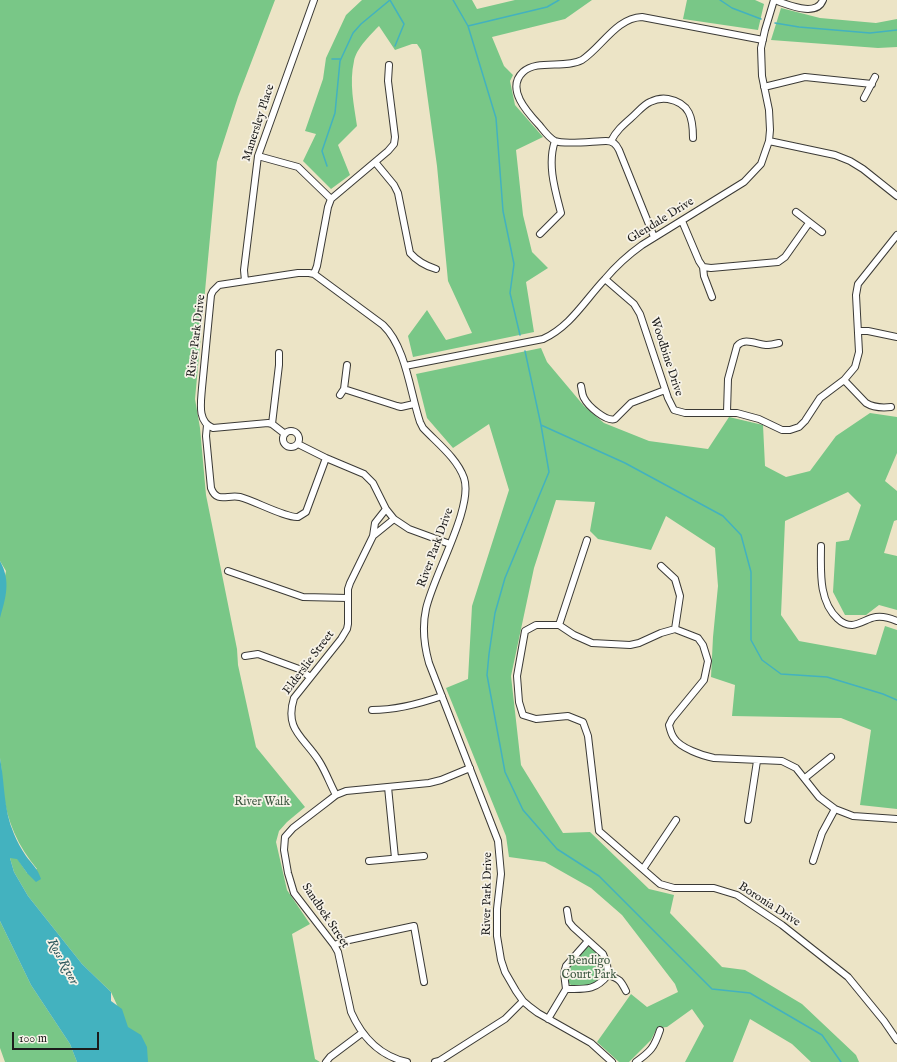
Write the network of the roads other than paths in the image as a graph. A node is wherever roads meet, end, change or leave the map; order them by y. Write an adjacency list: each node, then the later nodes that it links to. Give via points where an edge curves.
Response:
1 (314, 0): 14 (street, Manersley Place)
2 (774, 0): 3 (street, via 809,10 819,6); 4 (street, Glendale Drive)
3 (822, 0)
4 (762, 40): 8 (street, Glendale Drive); 11 (street, via 637,17 622,24 581,60 568,64 528,68 521,74 517,83 521,103)
5 (389, 65): 15 (street, via 388,81 395,141)
6 (875, 77): 7 (street)
7 (872, 84): 8 (street, via 805,77); 9 (street)
8 (764, 87): 13 (street, Glendale Drive, via 770,120)
9 (864, 98)
10 (694, 138): 12 (street, via 690,114 685,106 677,100 660,99 647,103 616,132)
11 (555, 141): 12 (street); 22 (street, via 552,166 561,213)
12 (611, 141): 24 (street, via 619,150)
13 (769, 141): 16 (street, via 850,161); 19 (street, Glendale Drive, via 761,164 744,182)
14 (258, 156): 17 (street, via 298,167); 29 (street, Manersley Place, via 244,270)
15 (375, 162): 17 (street); 26 (street, via 398,193 410,253 425,265)
16 (897, 196)
17 (331, 199): 27 (street)
18 (796, 212): 20 (street)
19 (682, 221): 24 (street, Glendale Drive); 25 (street)
20 (809, 223): 21 (street); 25 (street, via 785,257 778,262)
21 (822, 232)
22 (540, 234)
23 (897, 235): 31 (street, Woodbine Drive, via 858,284)
24 (654, 237): 28 (street, Glendale Drive, via 627,256)
25 (703, 267): 30 (street)
26 (436, 269)
27 (314, 274): 29 (street, River Park Drive, via 304,273); 36 (street, River Park Drive, via 390,331)
28 (605, 279): 36 (street, Glendale Drive, via 566,325 552,335); 40 (street, Woodbine Drive, via 634,304 640,314)
29 (245, 281): 46 (street, River Park Drive, via 219,285 212,291 201,400 203,420)
30 (712, 297)
31 (858, 331): 32 (street); 37 (street, Woodbine Drive, via 858,361)
32 (897, 337)
33 (779, 343): 44 (street, via 765,345 744,341 737,346 728,379)
34 (279, 353): 45 (street)
35 (346, 365): 39 (street)
36 (405, 366): 42 (street, River Park Drive)
37 (844, 380): 43 (street, via 866,403 876,407); 44 (street, Woodbine Drive, via 820,398 802,425 795,429 782,430 752,416)
38 (581, 386): 40 (street, via 587,402 604,417 612,420 631,403)
39 (344, 389): 41 (street); 42 (street, via 397,406)
40 (665, 390): 44 (street, Woodbine Drive, via 670,405 679,412)
41 (340, 395)
42 (414, 404): 54 (street, River Park Drive, via 423,428 454,461 464,479 465,500)
43 (891, 407)
44 (727, 412)
45 (272, 424): 46 (street, via 216,428); 47 (street)
46 (207, 425): 49 (street, River Park Drive, via 211,488 218,497 240,497 288,516 298,517 306,512)
47 (285, 434): 48 (street, via 284,441 288,446); 48 (street, via 295,432 299,437)
48 (298, 444): 49 (street)
49 (326, 458): 50 (street, via 364,474)
50 (386, 509): 51 (street); 52 (street, Elderslie Street, via 375,523)
51 (394, 519): 52 (street, Elderslie Street); 54 (street, via 409,529)
52 (373, 536): 58 (street, Elderslie Street, via 350,583)
53 (587, 540): 60 (street)
54 (450, 544): 64 (street, River Park Drive, via 430,594 424,622 426,652)
55 (821, 546): 59 (street, via 824,593 834,616 848,625 875,617)
56 (661, 566): 61 (street, via 675,579 680,596)
57 (228, 571): 58 (street, via 303,597)
58 (348, 598): 63 (street, Elderslie Street, via 347,629)
59 (897, 620)
60 (559, 625): 61 (street, via 592,643 630,645); 80 (street, Boronia Drive, via 536,625 525,631 517,676 523,715 536,719 568,716 583,722 588,736 600,831)
61 (675, 629): 67 (street, via 698,638 708,660 704,680 669,725 673,738 704,756)
62 (245, 656): 63 (street, via 258,654 299,669)
63 (310, 677): 71 (street, Elderslie Street, via 294,698 291,708 292,722 298,734 321,763)
64 (442, 696): 65 (street, via 416,704); 68 (street, River Park Drive)
65 (372, 710)
66 (831, 757): 69 (street)
67 (757, 761): 69 (street, via 782,762 796,768); 75 (street)
68 (470, 768): 70 (street, Sandbek Street, via 434,782); 88 (street, River Park Drive, via 498,841 501,874 496,922 501,960 510,982)
69 (805, 778): 72 (street, via 819,797)
70 (388, 787): 71 (street, Sandbek Street, via 355,790); 77 (street)
71 (336, 795): 83 (street, Sandbek Street, via 289,832 285,837 284,850 294,893)
72 (835, 809): 73 (street, via 853,816); 79 (street, via 822,834)
73 (897, 819)
74 (676, 820): 80 (street)
75 (748, 820)
76 (424, 856): 77 (street)
77 (395, 858): 78 (street)
78 (369, 861)
79 (813, 861)
80 (642, 869): 92 (street, Boronia Drive, via 660,884 674,888 714,888 737,895 776,921 848,977)
81 (566, 910): 82 (street, via 569,922)
82 (588, 941): 84 (street, via 603,954); 86 (street, via 566,966)
83 (334, 945): 85 (street, via 414,926); 91 (street, Sandbek Street, via 340,959 351,1012)
84 (608, 975): 86 (street, via 591,989); 87 (street, via 621,981)
85 (424, 982)
86 (566, 989): 89 (street)
87 (626, 991)
88 (523, 1001): 89 (street, River Park Drive); 95 (street, via 505,1019)
89 (548, 1019): 96 (street, River Park Drive, via 591,1043)
90 (660, 1030): 97 (street, via 651,1050)
91 (362, 1033): 93 (street); 94 (street, Sandbek Street, via 383,1052)
92 (897, 1040)
93 (326, 1062)
94 (407, 1062)
95 (437, 1062)
96 (612, 1062)
97 (636, 1062)

